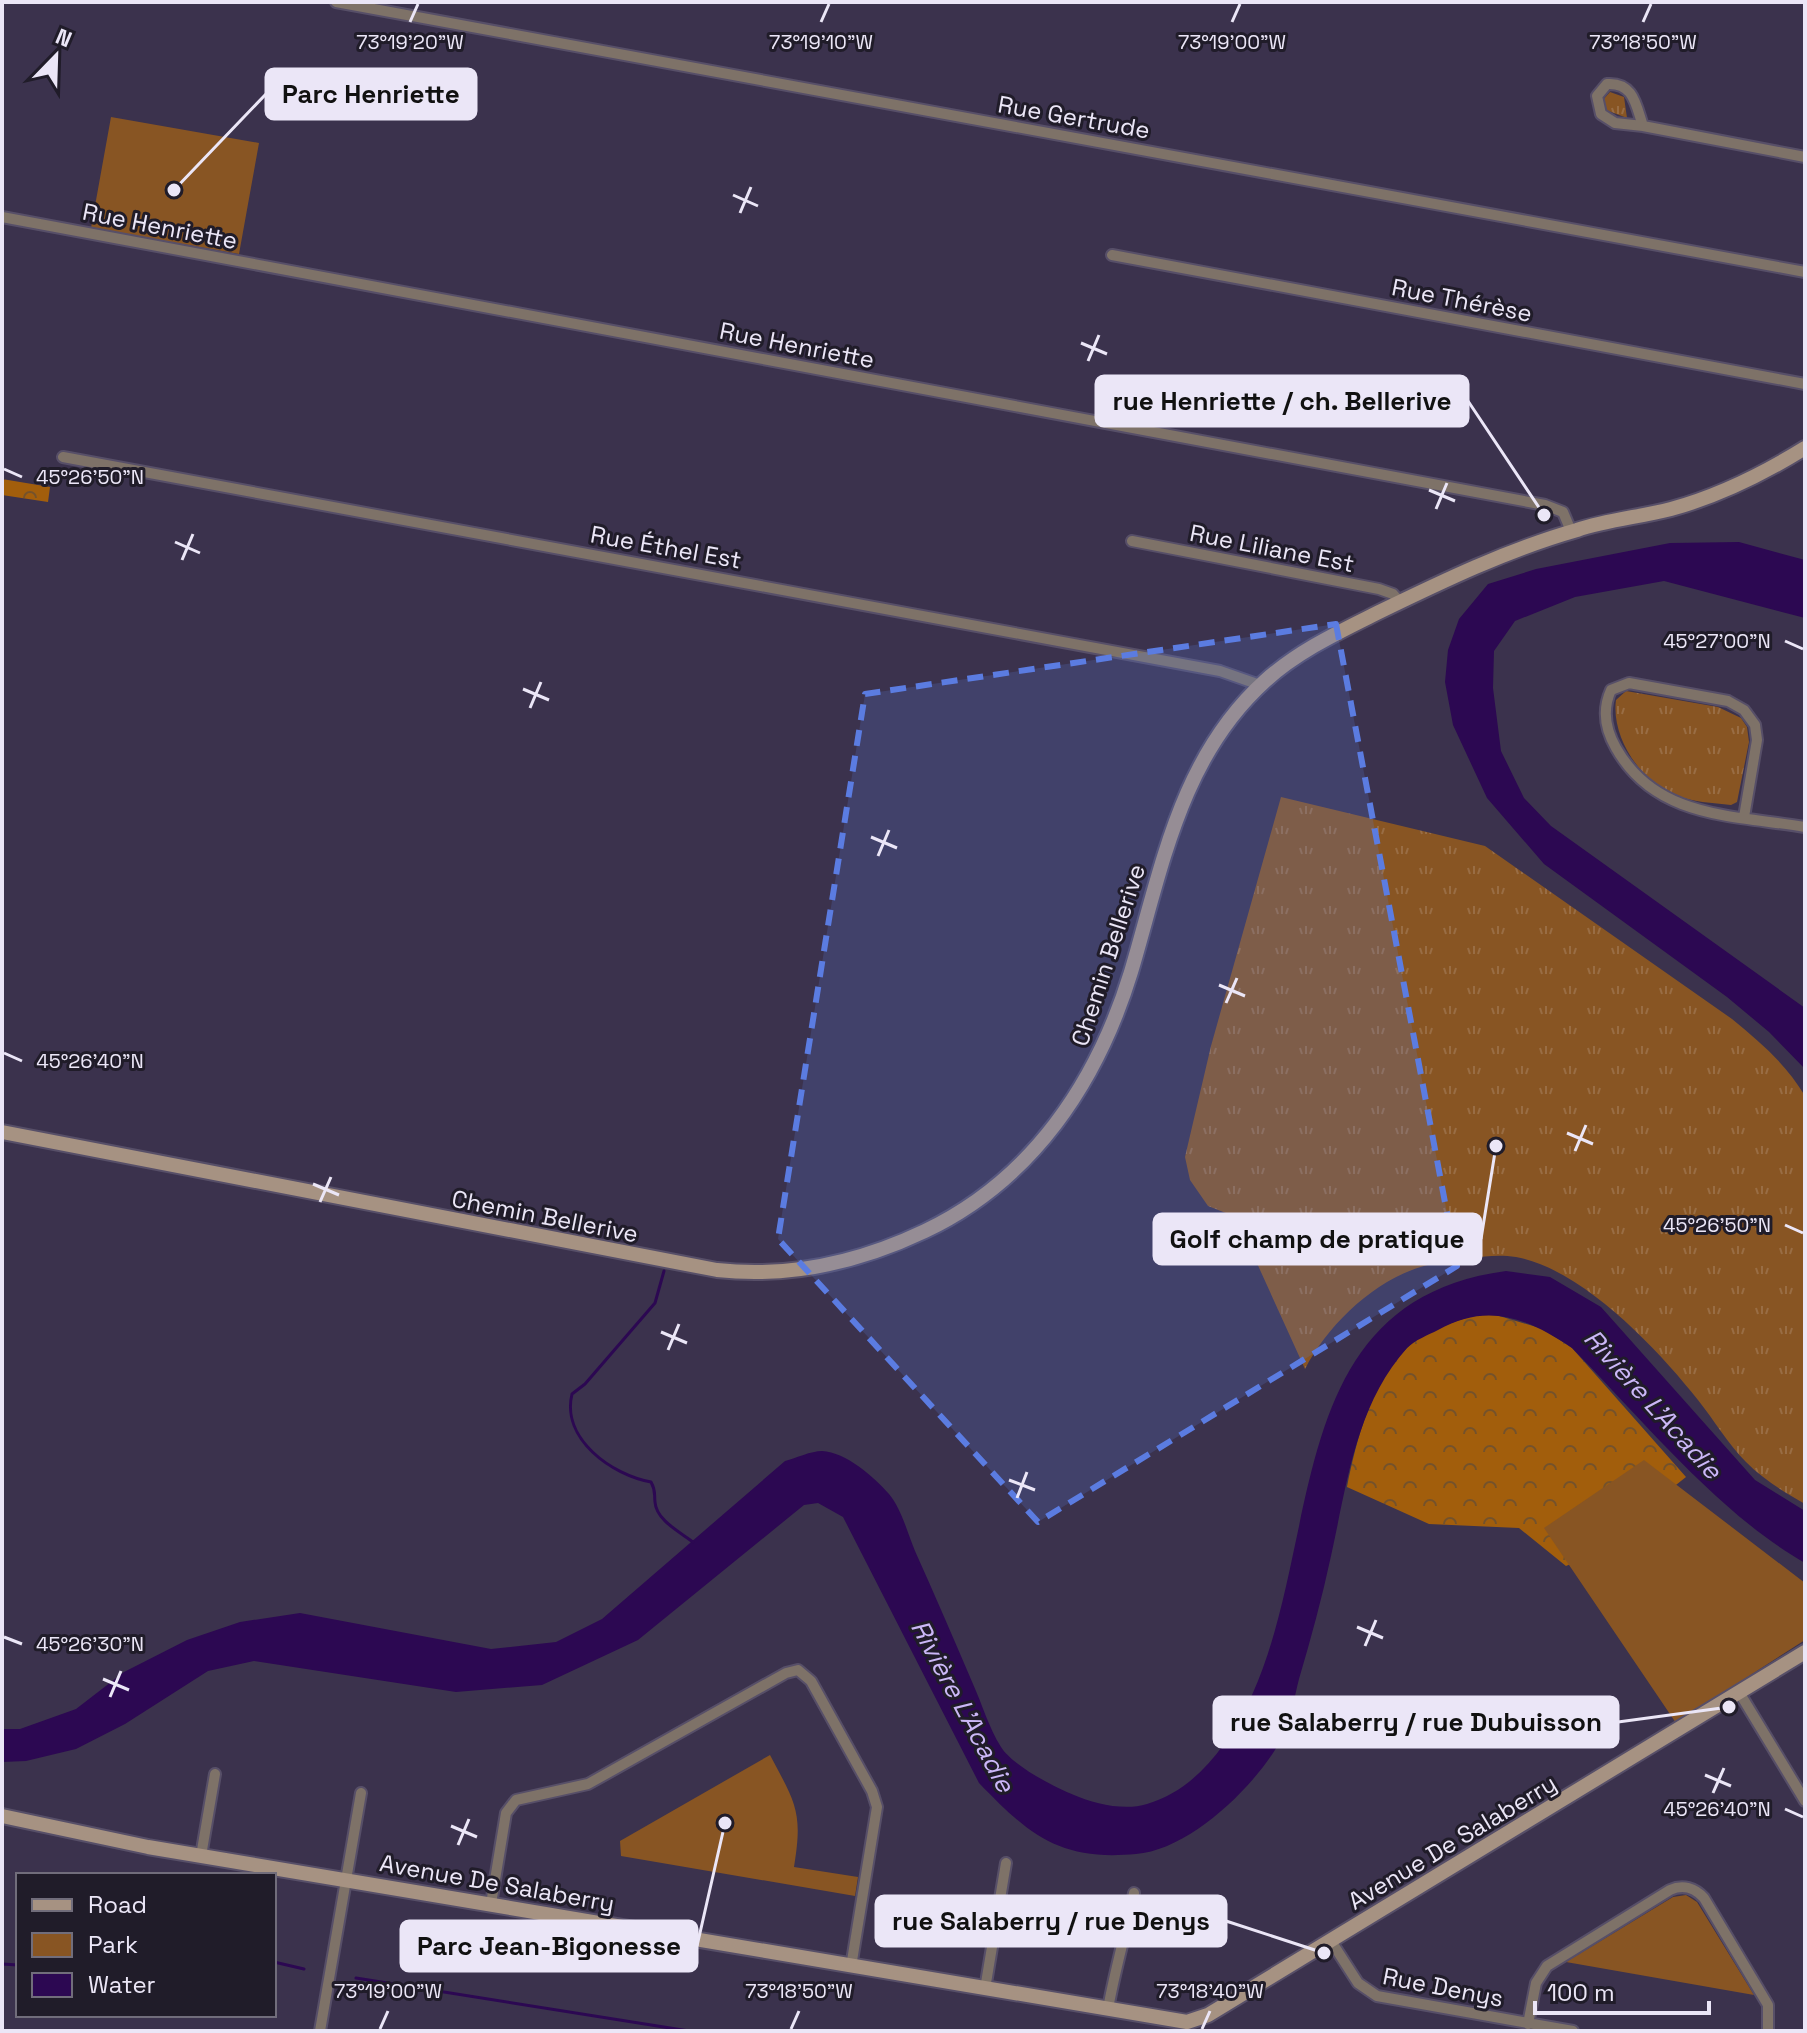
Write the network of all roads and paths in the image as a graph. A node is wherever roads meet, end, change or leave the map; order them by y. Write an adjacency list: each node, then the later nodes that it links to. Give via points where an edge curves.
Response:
1 (336, 2): 6 (street, Rue Gertrude)
2 (1643, 126): 2 (street, via 1629,90 1613,84 1599,91 1597,105 1605,117); 3 (street)
3 (1805, 157)
4 (2, 217): 10 (street, Rue Henriette, via 1526,501 1560,510)
5 (1112, 255): 7 (street, Rue Thérèse)
6 (1805, 272)
7 (1805, 384)
8 (1805, 448): 10 (street, Chemin Bellerive, via 1703,499)
9 (63, 457): 13 (street, Rue Éthel Est, via 1220,671)
10 (1571, 531): 12 (street, Chemin Bellerive)
11 (1132, 541): 12 (street, Rue Liliane Est, via 1379,589)
12 (1400, 602): 13 (street, Chemin Bellerive, via 1314,645)
13 (1260, 685): 16 (street, Chemin Bellerive, via 1220,732 1183,797 1113,1024 1072,1103 1032,1153 987,1193 932,1227 876,1251 794,1270 717,1270)
14 (1744, 817): 14 (street, via 1674,804 1646,786 1608,733 1605,712 1611,690 1629,683 1728,701 1747,713 1757,740); 15 (street)
15 (1805, 827)
16 (2, 1132)
17 (1805, 1652): 18 (street, Avenue De Salaberry)
18 (1739, 1692): 21 (street); 28 (street, Avenue De Salaberry)
19 (215, 1774): 23 (street)
20 (361, 1793): 25 (street)
21 (1805, 1801)
22 (2, 1816): 23 (street, Avenue De Salaberry)
23 (201, 1856): 25 (street, Avenue De Salaberry)
24 (1006, 1863): 30 (street)
25 (347, 1879): 27 (street, Avenue De Salaberry); 34 (street)
26 (1134, 1893): 31 (street)
27 (491, 1904): 29 (street, Avenue De Salaberry); 29 (street, via 506,1813 516,1800 588,1784 798,1670 811,1681 876,1802)
28 (1331, 1941): 32 (street, Rue Denys, via 1358,1983 1372,1994); 33 (street, Avenue De Salaberry)
29 (851, 1967): 30 (street, Avenue De Salaberry)
30 (985, 1989): 31 (street, Avenue De Salaberry)
31 (1108, 2009): 33 (street, Avenue De Salaberry)
32 (1528, 2024): 35 (street, Rue Denys); 36 (street, via 1537,1978 1547,1966 1682,1887 1704,1898 1768,2005)
33 (1186, 2026)
34 (320, 2031)
35 (1573, 2031)
36 (1768, 2031)

